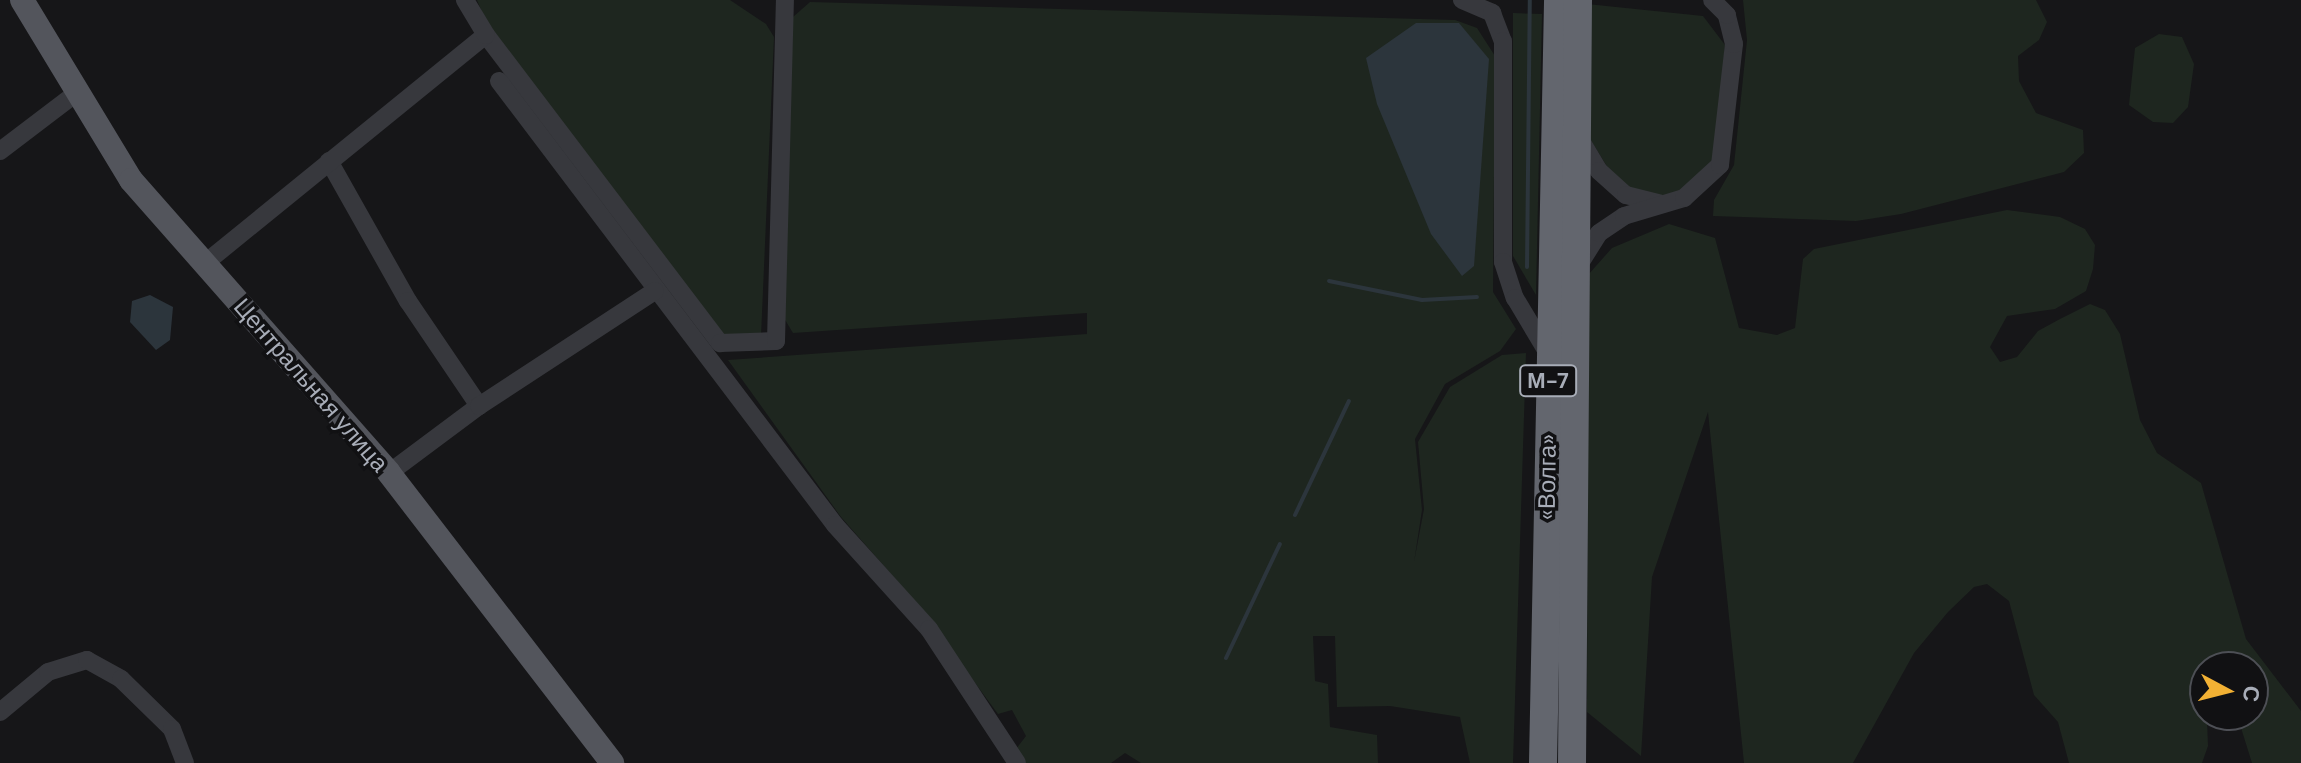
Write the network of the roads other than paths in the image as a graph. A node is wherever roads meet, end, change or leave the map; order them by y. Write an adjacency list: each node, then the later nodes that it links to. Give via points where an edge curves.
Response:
1 (22, 0): 11 (main road, Центральная улица)
2 (465, 0): 9 (street)
3 (785, 0): 9 (street, via 776,341 720,343)
4 (1462, 0): 8 (street)
5 (1558, 0): 19 (highway, «Волга» / М-7)
6 (1578, 0): 12 (highway, «Волга» / М-7)
7 (1712, 0): 15 (street, via 1727,15 1734,44 1726,149 1708,181)
8 (1496, 6): 19 (street, via 1504,55 1503,262 1515,298)
9 (486, 35): 14 (street)
10 (499, 81): 18 (street)
11 (75, 94): 13 (street); 16 (main road, Центральная улица, via 131,180)
12 (1575, 131): 15 (street, via 1599,171 1626,195); 17 (highway, «Волга» / М-7)
13 (0, 151)
14 (329, 161): 16 (street); 20 (street, via 408,301)
15 (1665, 205): 17 (street, via 1624,216 1599,233)
16 (204, 264): 21 (main road, Центральная улица)
17 (1576, 269): 27 (highway, «Волга» / М-7)
18 (655, 291): 20 (street); 25 (street, via 835,525 898,589)
19 (1549, 355): 26 (highway, «Волга» / М-7)
20 (479, 406): 21 (street)
21 (389, 473): 24 (main road, Центральная улица)
22 (0, 712): 23 (street, via 48,672 87,660 121,679 172,729)
23 (185, 763)
24 (612, 763)
25 (1017, 763)
26 (1543, 763)
27 (1572, 763)

